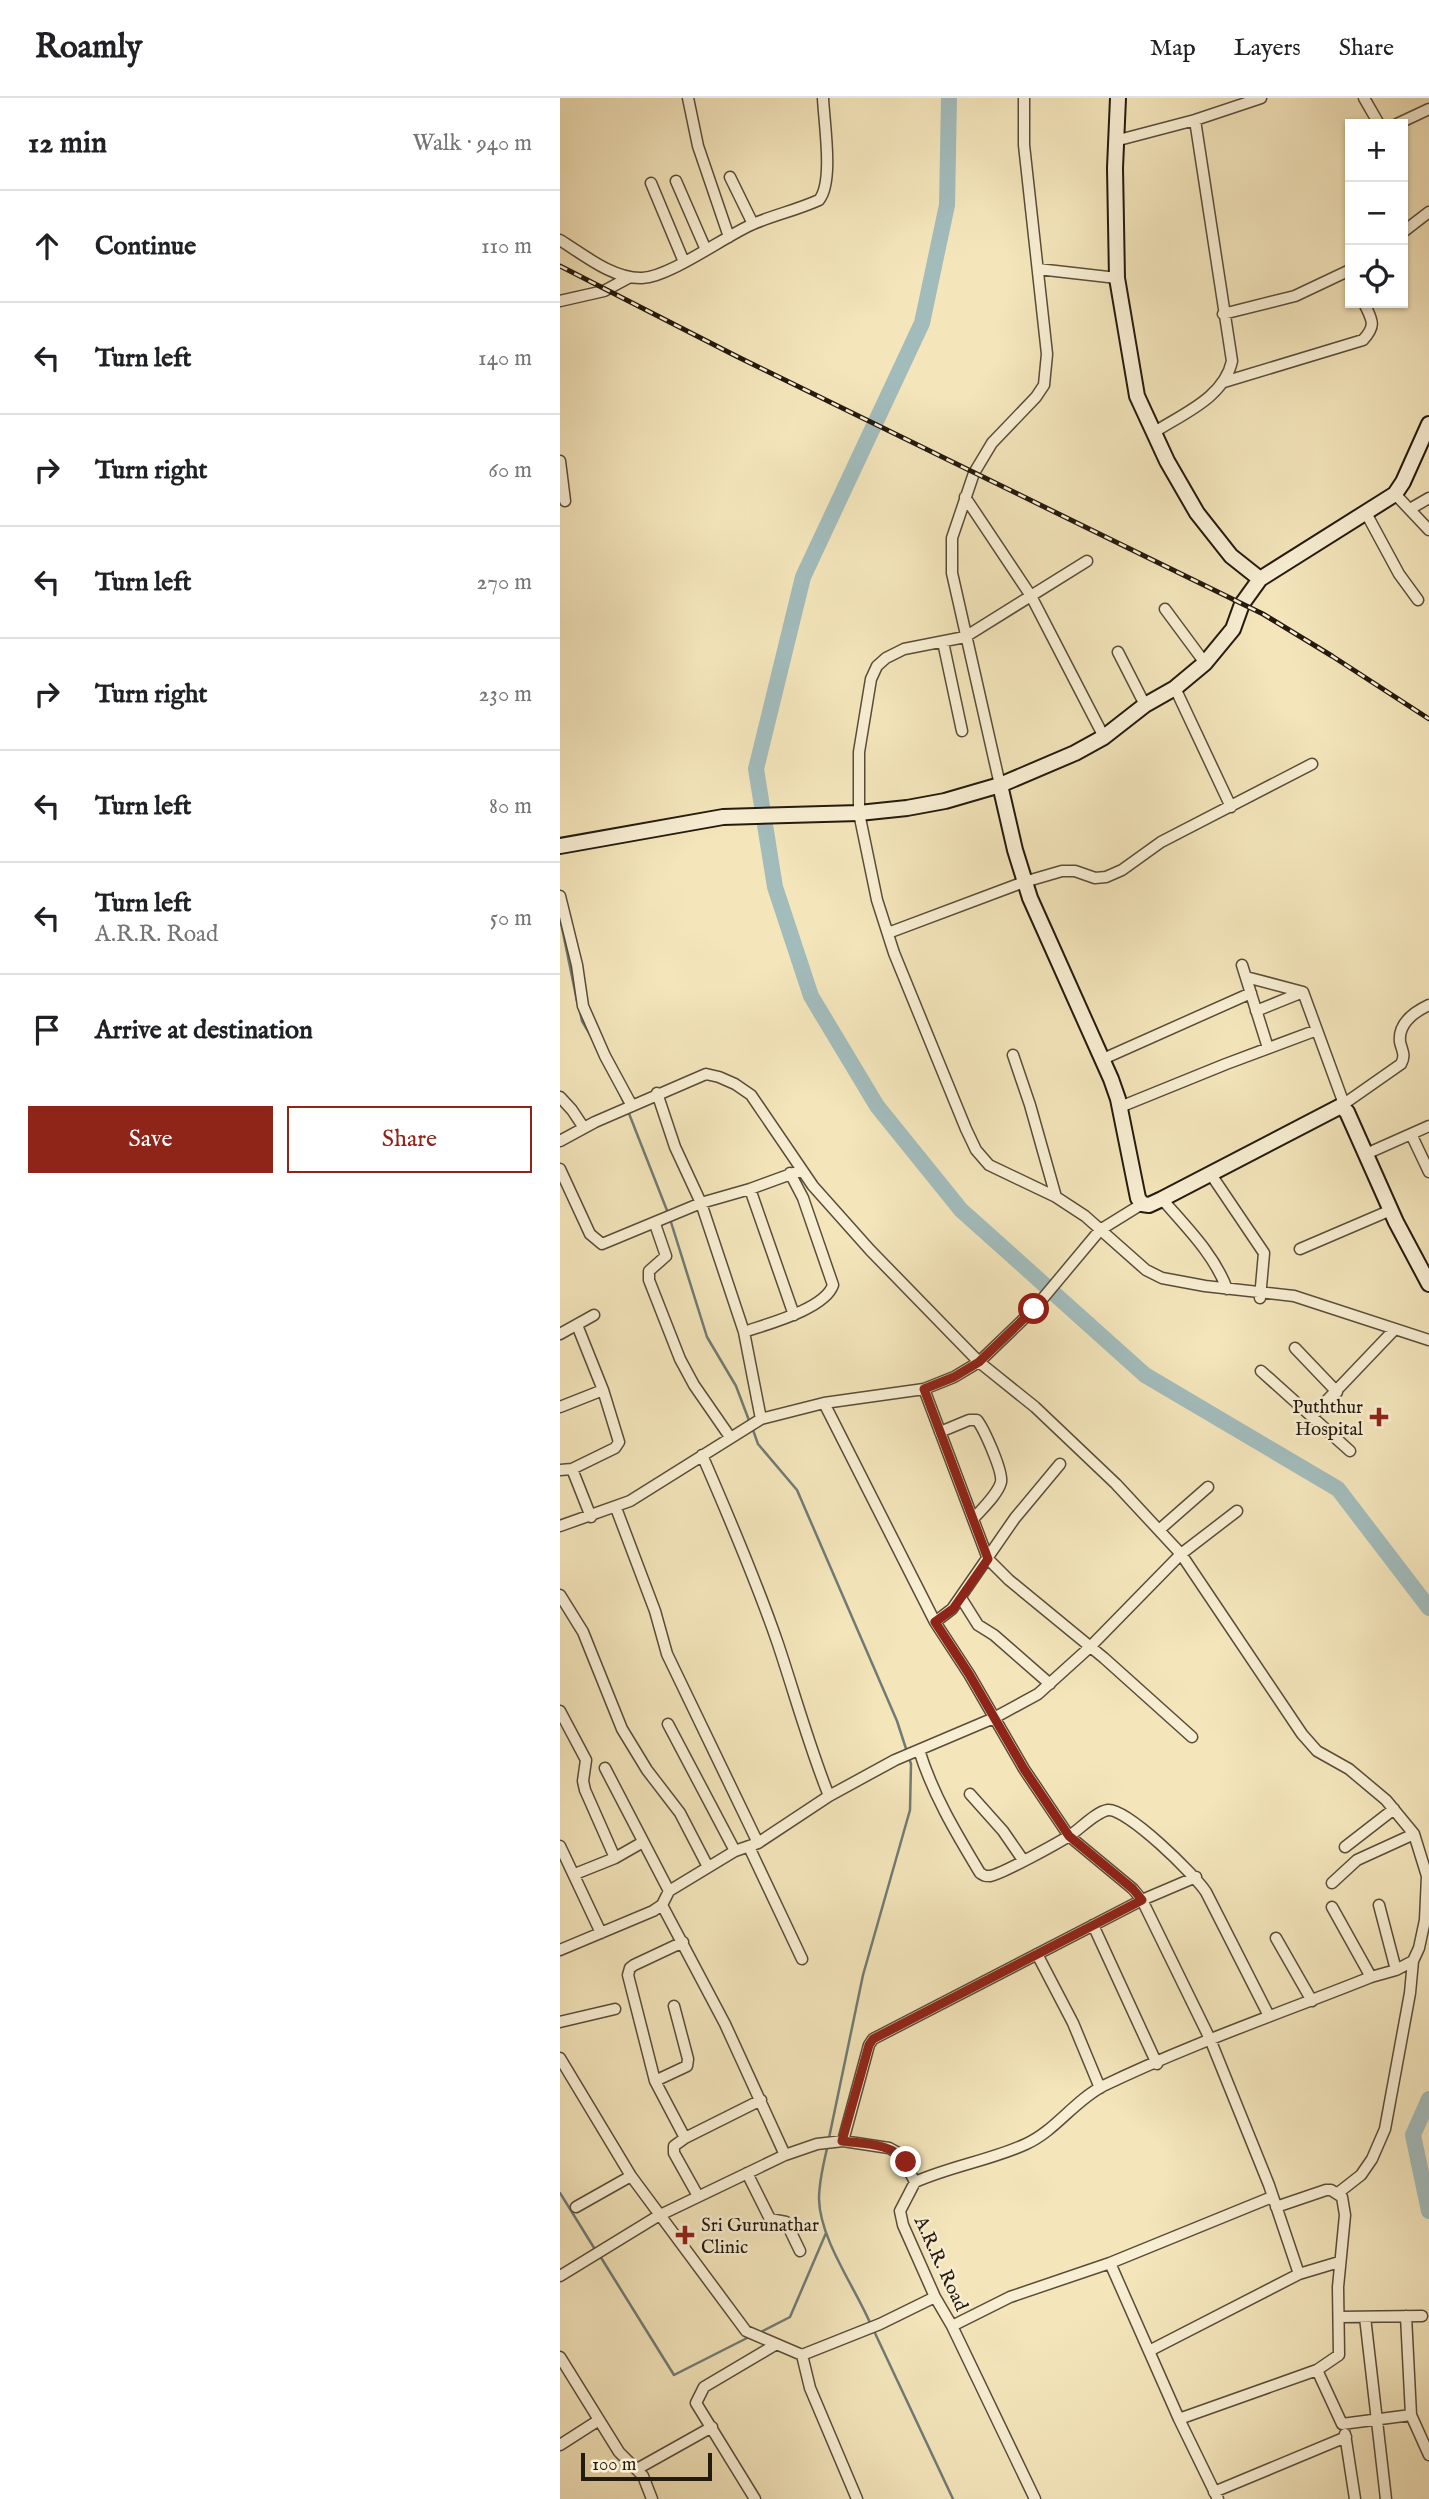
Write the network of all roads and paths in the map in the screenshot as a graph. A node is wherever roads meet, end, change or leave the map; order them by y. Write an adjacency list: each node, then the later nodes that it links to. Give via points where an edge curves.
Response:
1 (688, 98): 18 (street, via 698,146)
2 (824, 98): 16 (street, via 824,194 809,205)
3 (1024, 98): 22 (street, via 1024,145)
4 (1118, 98): 11 (main road)
5 (1261, 98): 10 (street)
6 (1364, 98): 8 (street)
7 (1429, 109): 9 (street)
8 (1376, 119)
9 (1408, 119)
10 (1195, 120): 11 (street); 28 (street)
11 (1115, 141): 25 (main road)
12 (730, 177): 16 (street)
13 (676, 181): 20 (street)
14 (651, 183): 21 (street)
15 (1429, 212): 17 (street)
16 (753, 224): 18 (street)
17 (1408, 228)
18 (729, 237): 20 (street)
19 (560, 240): 24 (street, via 601,266)
20 (706, 250): 21 (street)
21 (684, 262): 24 (street, via 644,278)
22 (1038, 269): 25 (street); 34 (street, via 1046,354 1044,385 992,443)
23 (1345, 273): 28 (street, via 1295,296)
24 (630, 277): 26 (street, via 604,291)
25 (1116, 278): 31 (main road, via 1137,396)
26 (560, 301)
27 (1366, 308): 29 (street, via 1371,331 1363,340)
28 (1223, 314): 29 (street, via 1232,361)
29 (1224, 382): 31 (street, via 1215,393)
30 (1429, 424): 33 (main road)
31 (1153, 433): 41 (main road, via 1197,513 1231,556)
32 (560, 461): 36 (street)
33 (1395, 494): 37 (street); 38 (main road)
34 (965, 497): 42 (street); 45 (street, via 950,557)
35 (1429, 498): 37 (street)
36 (565, 501)
37 (1410, 509): 39 (street)
38 (1366, 513): 41 (main road); 43 (street)
39 (1429, 530)
40 (1087, 561): 42 (street)
41 (1260, 579): 48 (main road, via 1242,604 1233,629)
42 (1031, 596): 45 (street); 52 (street)
43 (1418, 600)
44 (1165, 609): 48 (street)
45 (965, 637): 46 (street); 54 (street)
46 (943, 642): 51 (street); 56 (street, via 904,649 886,658 871,679 859,752)
47 (1118, 652): 50 (street)
48 (1205, 663): 49 (main road)
49 (1175, 688): 50 (main road); 55 (street)
50 (1145, 705): 52 (main road)
51 (962, 731)
52 (1104, 737): 54 (main road)
53 (1312, 764): 55 (street)
54 (1000, 785): 56 (main road, via 945,801); 58 (main road)
55 (1231, 807): 58 (street, via 1161,842 1106,877 1062,871)
56 (859, 813): 57 (main road, via 723,817); 60 (street)
57 (560, 846)
58 (1024, 882): 60 (street); 70 (main road)
59 (560, 896): 73 (street, via 583,1006)
60 (888, 933): 87 (street, via 976,1150 989,1165)
61 (1242, 965): 62 (street)
62 (1246, 976): 63 (street); 64 (street)
63 (1303, 992): 66 (street); 67 (street)
64 (1251, 993): 66 (street); 70 (street)
65 (1429, 1005): 74 (street, via 1406,1021 1401,1064)
66 (1256, 1011): 68 (street)
67 (1317, 1030): 68 (street); 74 (street)
68 (1268, 1048): 75 (street)
69 (1013, 1055): 87 (street)
70 (1103, 1059): 75 (main road)
71 (657, 1093): 73 (street); 82 (street, via 706,1074 735,1084 751,1095); 89 (street)
72 (560, 1097): 77 (street)
73 (634, 1105): 77 (street)
74 (1343, 1105): 80 (main road); 85 (main road)
75 (1120, 1107): 90 (main road)
76 (1429, 1126): 78 (street)
77 (584, 1128): 79 (street)
78 (1411, 1134): 80 (street); 83 (street)
79 (560, 1141)
80 (1366, 1154): 91 (main road)
81 (560, 1168): 92 (street, via 596,1241 610,1243)
82 (802, 1170): 84 (street); 107 (street, via 870,1250)
83 (1429, 1172)
84 (790, 1173): 86 (street); 100 (street, via 833,1285 827,1297)
85 (1210, 1173): 88 (main road); 98 (street, via 1264,1252)
86 (750, 1189): 89 (street); 100 (street)
87 (1056, 1197): 93 (street)
88 (1161, 1199): 90 (main road); 97 (street, via 1210,1255)
89 (701, 1203): 92 (street); 103 (street)
90 (1142, 1204): 93 (street)
91 (1391, 1210): 94 (street); 95 (main road)
92 (657, 1222): 117 (street, via 666,1256 649,1271 649,1280 694,1385)
93 (1100, 1230): 97 (street, via 1162,1278); 107 (street)
94 (1300, 1249)
95 (1424, 1266): 96 (main road)
96 (1429, 1284)
97 (1227, 1289): 98 (street)
98 (1260, 1295): 102 (street, via 1294,1296)
99 (594, 1315): 101 (street)
100 (794, 1315): 103 (street)
101 (577, 1325): 104 (street); 110 (street)
102 (1395, 1329): 105 (street); 111 (street)
103 (744, 1332): 115 (street)
104 (560, 1334)
105 (1429, 1340)
106 (1296, 1348): 111 (street)
107 (979, 1362): 109 (street); 129 (street, via 1035,1407)
108 (1261, 1371): 114 (street)
109 (924, 1389): 112 (street); 116 (street)
110 (603, 1390): 113 (street); 121 (street, via 618,1446)
111 (1337, 1392): 114 (street)
112 (824, 1403): 115 (street); 134 (street)
113 (560, 1407)
114 (1312, 1416): 118 (street)
115 (758, 1420): 117 (street)
116 (940, 1432): 127 (street); 127 (street, via 977,1420 999,1470 999,1486)
117 (734, 1435): 119 (street)
118 (1350, 1451)
119 (702, 1455): 124 (street); 144 (street, via 778,1645)
120 (1060, 1464): 131 (street)
121 (572, 1469): 122 (street); 126 (street)
122 (560, 1470)
123 (1209, 1486): 129 (street)
124 (616, 1508): 126 (street); 149 (street, via 667,1654)
125 (1237, 1511): 130 (street)
126 (591, 1517): 128 (street)
127 (974, 1518): 131 (street)
128 (560, 1527)
129 (1159, 1530): 130 (street)
130 (1181, 1554): 135 (street); 145 (street, via 1302,1734 1317,1751 1349,1769)
131 (988, 1559): 133 (street); 135 (street)
132 (560, 1595): 155 (street, via 583,1632 621,1729 680,1813)
133 (961, 1598): 134 (street); 136 (street, via 978,1625)
134 (935, 1622): 138 (street)
135 (1090, 1647): 136 (street); 140 (street)
136 (1050, 1684): 138 (street)
137 (560, 1711): 153 (street, via 586,1760 585,1790)
138 (994, 1718): 141 (street); 147 (street)
139 (668, 1724): 152 (street)
140 (1192, 1738)
141 (917, 1751): 144 (street); 154 (street, via 941,1808 980,1873 992,1876)
142 (605, 1768): 148 (street)
143 (970, 1794): 154 (street)
144 (829, 1796): 149 (street)
145 (1394, 1809): 146 (street); 151 (street)
146 (1414, 1834): 158 (street, via 1357,1860); 171 (street, via 1427,1877 1425,1920)
147 (1069, 1836): 154 (street); 157 (street, via 1103,1812 1117,1812); 160 (street)
148 (643, 1842): 153 (street); 159 (street)
149 (753, 1845): 152 (street); 170 (street)
150 (560, 1846): 156 (street)
151 (1345, 1847)
152 (735, 1852): 155 (street)
153 (615, 1858): 156 (street)
154 (1023, 1860)
155 (708, 1867): 159 (street)
156 (575, 1874): 165 (street)
157 (1196, 1877): 160 (street); 177 (street)
158 (1332, 1883)
159 (669, 1891): 161 (street)
160 (1142, 1900): 164 (street); 179 (street)
161 (662, 1905): 165 (street); 167 (street)
162 (1379, 1905): 172 (street)
163 (1332, 1907): 173 (street)
164 (1093, 1925): 169 (street); 181 (street)
165 (601, 1933): 168 (street)
166 (1276, 1938): 174 (street)
167 (683, 1942): 182 (street, via 628,1971); 184 (street)
168 (560, 1950)
169 (1037, 1954): 183 (street); 186 (street, via 873,2039)
170 (802, 1959)
171 (1413, 1961): 172 (street); 191 (street, via 1385,2129 1361,2175)
172 (1396, 1970): 173 (street)
173 (1371, 1977): 174 (street)
174 (1312, 2001): 177 (street)
175 (674, 2006): 182 (street, via 687,2066)
176 (615, 2009): 178 (street)
177 (1269, 2016): 179 (street)
178 (560, 2022)
179 (1210, 2039): 181 (street); 193 (street)
180 (560, 2058): 189 (street)
181 (1157, 2064): 183 (street)
182 (655, 2081): 185 (street)
183 (1100, 2088): 190 (street, via 1025,2145)
184 (761, 2100): 185 (street); 187 (street)
185 (685, 2138): 192 (street, via 674,2146 674,2153)
186 (839, 2141): 187 (street); 190 (street, via 889,2148 900,2154)
187 (785, 2155): 188 (street)
188 (747, 2173): 192 (street); 196 (street, via 768,2215 786,2222)
189 (631, 2176): 194 (street); 195 (street)
190 (915, 2182): 201 (street, A.R.R. Road, via 902,2202 900,2217)
191 (1338, 2193): 193 (street, via 1326,2190); 197 (street, via 1345,2206)
192 (698, 2196): 195 (street)
193 (1274, 2202): 198 (street); 199 (street)
194 (576, 2207)
195 (658, 2216): 200 (street); 207 (street, via 746,2331)
196 (800, 2251)
197 (1339, 2262): 199 (street); 204 (street)
198 (1110, 2263): 206 (street, via 1010,2297); 208 (street)
199 (1299, 2274): 208 (street)
200 (560, 2276)
201 (935, 2297): 206 (street, A.R.R. Road); 209 (street)
202 (1406, 2316): 203 (street); 205 (street); 212 (street)
203 (1422, 2316)
204 (1340, 2317): 205 (street); 211 (street, via 1339,2355)
205 (1364, 2317): 214 (street)
206 (952, 2326): 226 (street, A.R.R. Road)
207 (775, 2345): 209 (street); 217 (street, via 704,2387 696,2403)
208 (1149, 2351): 213 (street)
209 (802, 2355): 225 (street, via 810,2388)
210 (560, 2357): 215 (street)
211 (1317, 2370): 213 (street); 216 (street)
212 (1411, 2415): 214 (street); 220 (street)
213 (1179, 2419): 222 (street)
214 (1376, 2419): 216 (street); 228 (street)
215 (599, 2420): 219 (street); 221 (street)
216 (1342, 2424): 218 (street)
217 (712, 2427): 221 (street); 224 (street)
218 (1346, 2437): 222 (street); 227 (street)
219 (560, 2445)
220 (1429, 2455)
221 (637, 2469): 223 (street)
222 (1216, 2495)
223 (652, 2499)
224 (755, 2499)
225 (857, 2499)
226 (1035, 2499)
227 (1354, 2499)
228 (1385, 2499)

